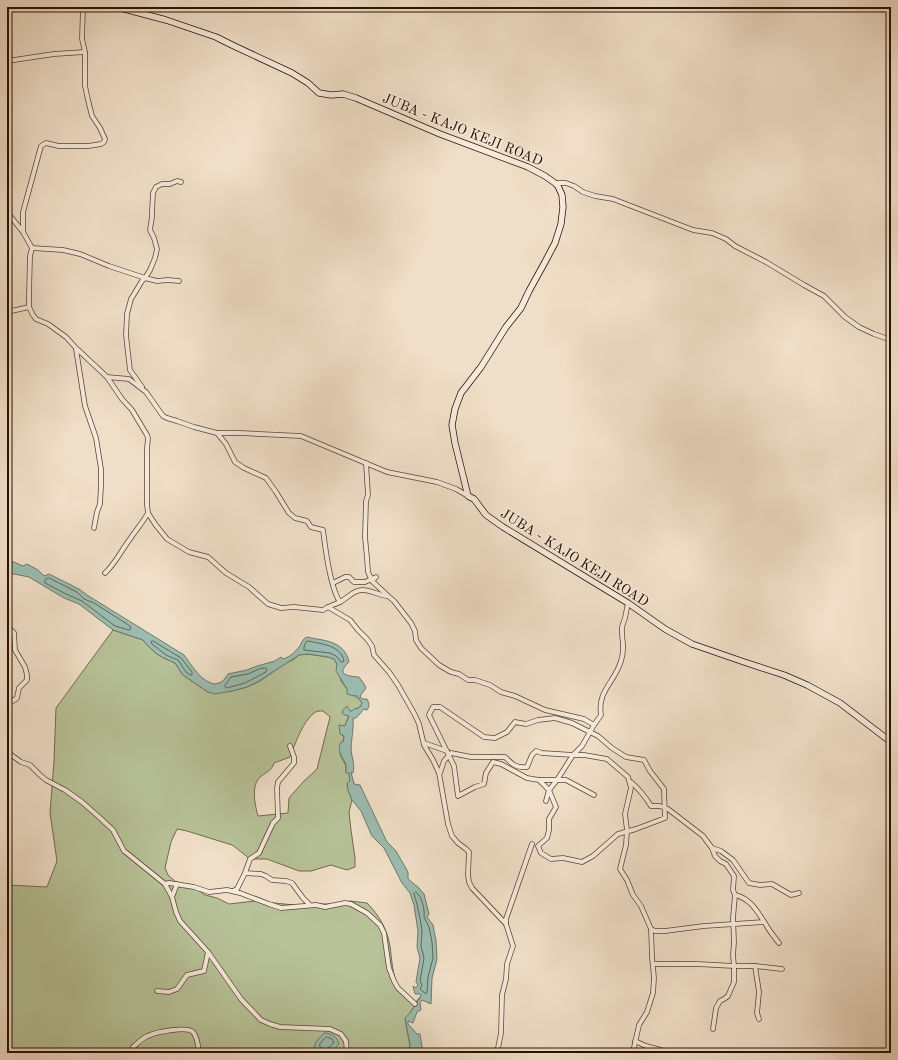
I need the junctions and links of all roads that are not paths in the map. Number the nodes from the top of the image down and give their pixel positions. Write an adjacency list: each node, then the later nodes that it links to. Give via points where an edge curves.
1 (83, 7): 7 (street, via 82,39)
2 (117, 7): 4 (main road, JUBA - KAJO KEJI ROAD)
3 (148, 7): 4 (street)
4 (144, 14): 10 (main road, JUBA - KAJO KEJI ROAD, via 216,37 292,73 319,93 343,94 356,98 440,134 528,167)
5 (7, 16): 6 (street)
6 (7, 39)
7 (85, 52): 8 (street); 12 (street, via 85,86 92,116 100,128 104,142 88,146 42,144 23,212)
8 (7, 61)
9 (181, 182): 14 (street, via 162,184 156,187 153,193 150,230 157,249 156,258)
10 (555, 183): 18 (street, via 566,183 595,196 613,199 693,230 712,233 726,239 824,296 859,327); 24 (main road, JUBA - KAJO KEJI ROAD, via 562,195 563,207 555,243 520,308 461,393 455,409 452,425)
11 (7, 212): 12 (street)
12 (23, 232): 13 (street)
13 (32, 248): 14 (street, via 80,254); 16 (street)
14 (145, 278): 15 (street, via 157,282); 21 (street, via 131,299 126,335 130,370)
15 (179, 281)
16 (29, 307): 17 (street); 19 (street, via 36,319 66,337)
17 (7, 312)
18 (891, 340)
19 (76, 348): 20 (street); 26 (street, via 85,406 96,438 101,469 100,504)
20 (107, 377): 21 (street, via 129,379); 25 (street, via 132,410 148,438)
21 (146, 392): 22 (street, via 163,416)
22 (217, 433): 23 (street, via 301,436); 29 (street, via 235,462 266,478 289,513 295,518 307,521 311,527 323,530)
23 (366, 463): 24 (street, via 387,472 436,482); 28 (street, via 368,495 365,537 368,572)
24 (468, 496): 32 (main road, JUBA - KAJO KEJI ROAD, via 474,499 486,515 503,527)
25 (148, 513): 27 (street); 33 (street, via 167,539 189,552 208,557 221,570 249,587 268,604 281,608 323,610)
26 (94, 528)
27 (105, 573)
28 (372, 581): 29 (street, via 376,577 365,582 354,582 349,577 344,577); 30 (street)
29 (333, 584): 31 (street)
30 (388, 596): 31 (street, via 364,590 354,591); 36 (street, via 411,623 421,648 439,665 468,680 490,685 545,710 584,719)
31 (340, 602): 33 (street)
32 (628, 603): 36 (street, via 622,626 624,651 621,663 601,698 600,715); 37 (main road, JUBA - KAJO KEJI ROAD, via 692,644 807,685 840,703)
33 (328, 607): 38 (street, via 350,620 372,646 374,655 392,676 415,715)
34 (7, 626): 35 (street, via 14,633 15,650 25,667 27,680 20,688 17,698)
35 (7, 705)
36 (594, 725): 42 (street, via 582,746)
37 (891, 742)
38 (424, 743): 41 (street); 43 (street)
39 (290, 746): 52 (street, via 294,763 278,782 278,818 273,823 259,853 250,859)
40 (7, 749): 53 (street, via 21,762 30,765 40,776 82,802 113,830 124,851)
41 (451, 753): 42 (street, via 471,757 505,757 518,768 527,767 536,751); 43 (street, via 444,761)
42 (573, 755): 45 (street); 46 (street, via 607,759 628,777)
43 (440, 773): 61 (street, via 452,836 469,852 470,884)
44 (539, 780): 45 (street); 47 (street); 47 (street, via 527,778 492,762 484,784 458,796 454,766 429,715 433,707 440,707 484,737 495,738 507,732 515,722 526,724 554,718 572,722 598,736 626,757 644,760 664,789 665,818 618,834 582,862 563,858 551,859 541,854 538,846 547,838 549,819 556,807)
45 (557, 780): 47 (street); 48 (street, via 566,780)
46 (630, 782): 51 (street, via 651,806 668,809 703,836); 63 (street, via 625,814 626,845 620,869)
47 (549, 790): 49 (street)
48 (594, 795)
49 (546, 801)
50 (532, 844): 61 (street)
51 (712, 848): 56 (street, via 733,860 749,883 772,884 790,895); 57 (street, via 715,856 726,864 734,876)
52 (245, 873): 55 (street, via 237,889); 59 (street, via 261,874 272,880 292,883)
53 (165, 884): 54 (street); 58 (street)
54 (176, 884): 55 (street, via 209,892); 58 (street)
55 (232, 891): 71 (street, via 281,908 351,904 367,913 382,928 389,968 396,985)
56 (799, 893)
57 (735, 895): 60 (street, via 753,905); 62 (street)
58 (172, 897): 65 (street, via 180,921)
59 (309, 904)
60 (764, 922): 62 (street); 64 (street)
61 (506, 924): 78 (street, via 513,946 502,995 501,1033)
62 (733, 924): 63 (street, via 665,931); 67 (street)
63 (651, 929): 66 (street)
64 (779, 943)
65 (208, 952): 70 (street, via 204,971 187,976 177,990); 77 (street, via 241,999 262,1020 280,1027 330,1030 341,1034 346,1041)
66 (652, 964): 67 (street); 74 (street, via 653,993)
67 (734, 966): 68 (street); 73 (street, via 734,982 728,996 720,1001 716,1008)
68 (755, 966): 69 (street); 72 (street, via 759,992)
69 (782, 969)
70 (157, 991)
71 (415, 1004)
72 (759, 1019)
73 (713, 1029)
74 (635, 1041): 79 (street); 80 (street)
75 (133, 1047): 76 (street, via 148,1035 183,1029 193,1032)
76 (199, 1053)
77 (347, 1053)
78 (497, 1053)
79 (631, 1053)
80 (664, 1053)

